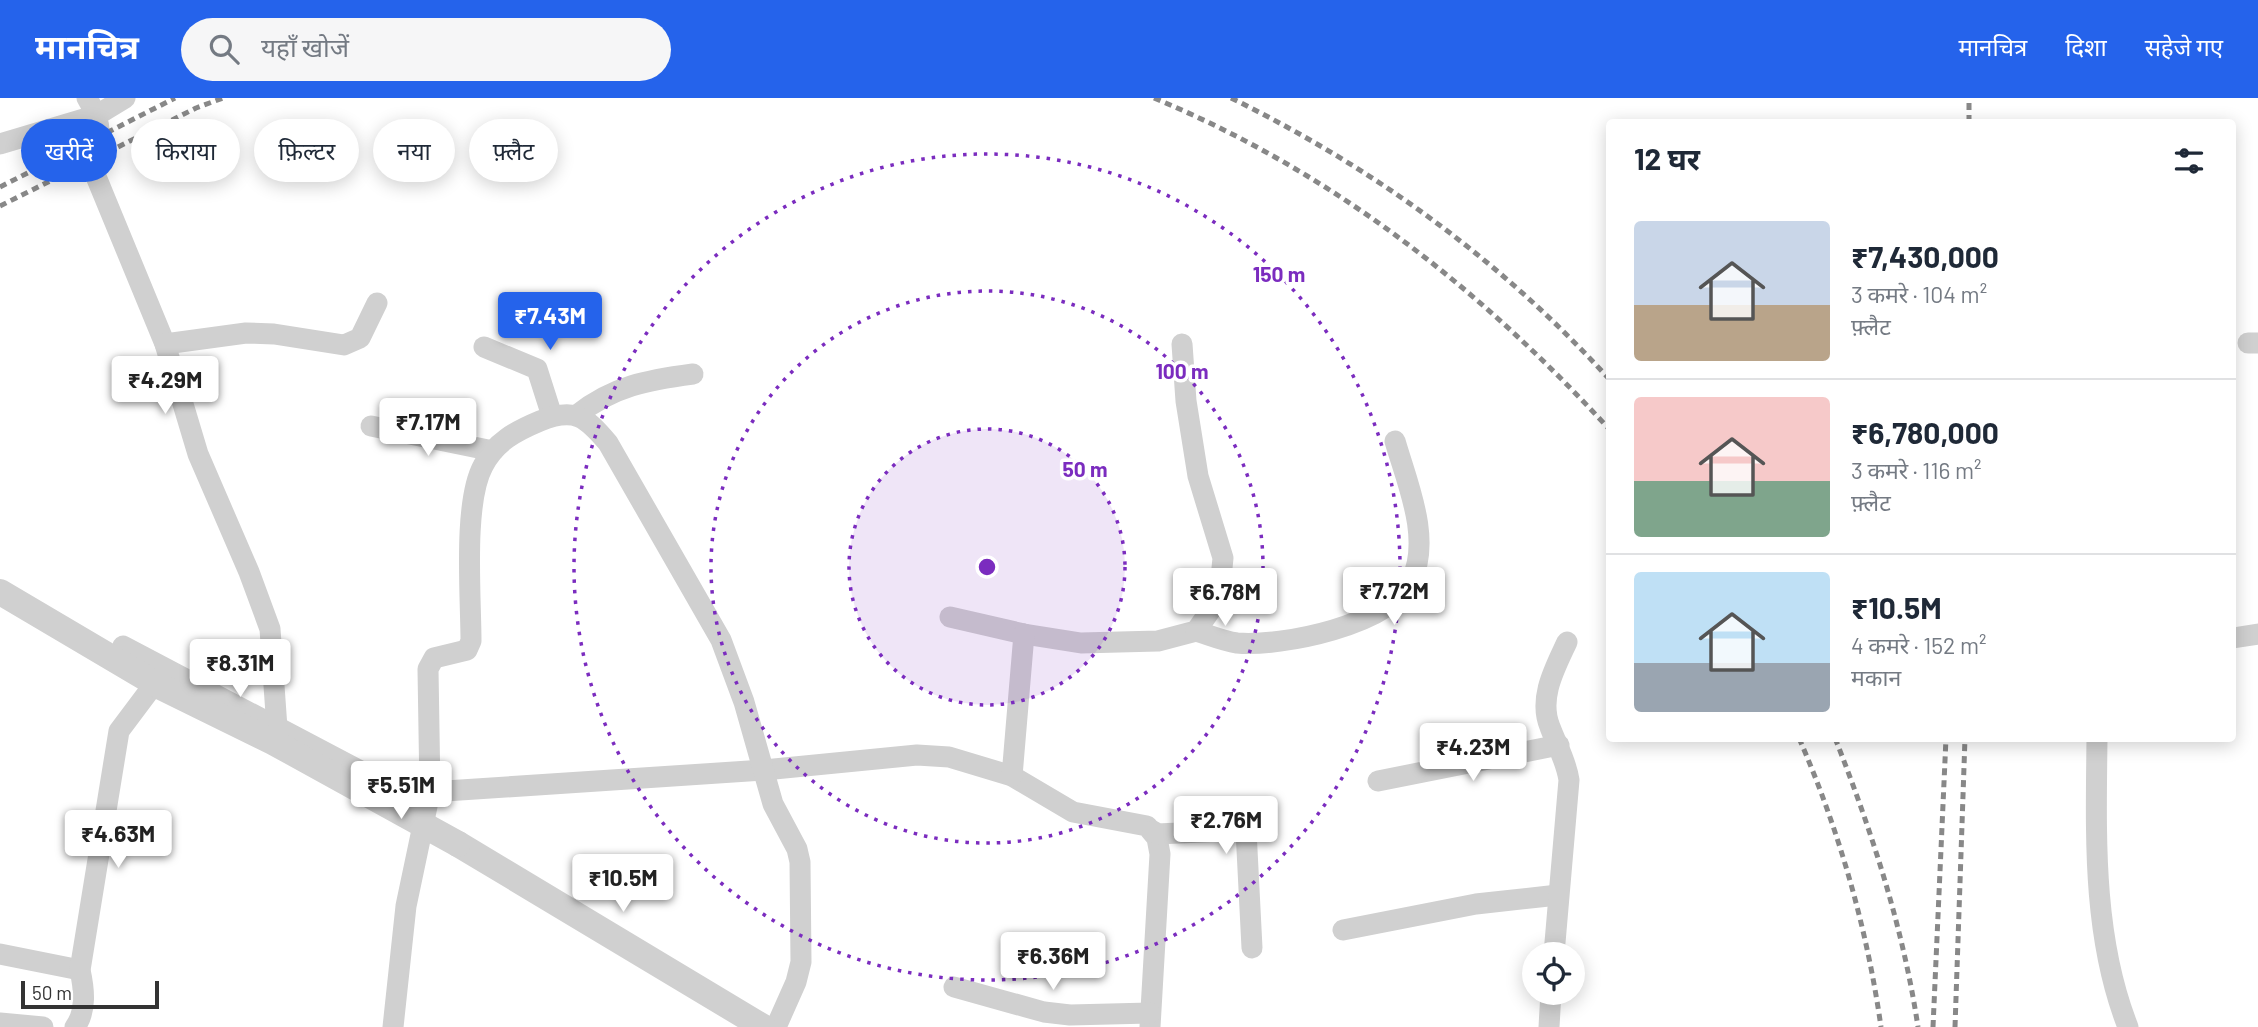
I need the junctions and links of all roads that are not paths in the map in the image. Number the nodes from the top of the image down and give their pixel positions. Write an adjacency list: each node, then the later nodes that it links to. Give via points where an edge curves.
1 (125, 98): 2 (street)
2 (92, 106): 3 (street); 5 (street, via 101,137 90,162)
3 (0, 144)
4 (377, 303): 5 (street, via 360,338 344,345 246,333)
5 (165, 344): 23 (street, via 198,454 270,629)
6 (1182, 344): 16 (street, via 1198,476 1223,558 1219,598)
7 (484, 347): 10 (street, via 537,369)
8 (693, 374): 9 (street, via 616,389)
9 (577, 415): 10 (street); 26 (street, via 590,422 608,443 721,640)
10 (552, 416): 13 (street, via 508,436)
11 (371, 426): 13 (street)
12 (1395, 441): 16 (street, via 1419,538 1413,579 1401,598 1380,611 1308,637 1235,643)
13 (493, 451): 29 (street, via 479,475 472,510 471,641 467,650 434,658 428,668)
14 (0, 592): 22 (street, bridge)
15 (950, 617): 17 (street)
16 (1195, 631): 17 (street, via 1158,641 1081,643)
17 (1024, 634): 27 (street)
18 (2258, 634): 19 (street)
19 (2236, 638)
20 (1567, 642): 25 (street, via 1546,694 1549,725)
21 (123, 646): 23 (street)
22 (155, 683): 36 (street, via 119,731); 44 (street, bridge, via 458,844)
23 (277, 728): 29 (street, via 408,796)
24 (2097, 742): 47 (street, via 2097,867 2109,970)
25 (1559, 745): 28 (street); 31 (street, via 1569,780)
26 (764, 770): 27 (street, via 917,755 949,757); 29 (street); 45 (street, via 773,804 800,862 801,962)
27 (1012, 776): 30 (street, via 1073,812)
28 (1378, 781)
29 (430, 792): 43 (street, via 405,906)
30 (1153, 831): 34 (street, via 1246,831); 39 (street, via 1160,853)
31 (1558, 895): 32 (street, via 1476,904); 33 (street)
32 (1343, 930)
33 (1555, 942)
34 (1252, 948)
35 (0, 954): 36 (street)
36 (80, 970): 42 (street, via 85,991)
37 (954, 986): 39 (street, via 1044,1012)
38 (1550, 1005): 46 (street)
39 (1150, 1020)
40 (0, 1023): 41 (street)
41 (43, 1027)
42 (75, 1027)
43 (393, 1027)
44 (763, 1027)
45 (776, 1027)
46 (1549, 1027)
47 (2128, 1027)

